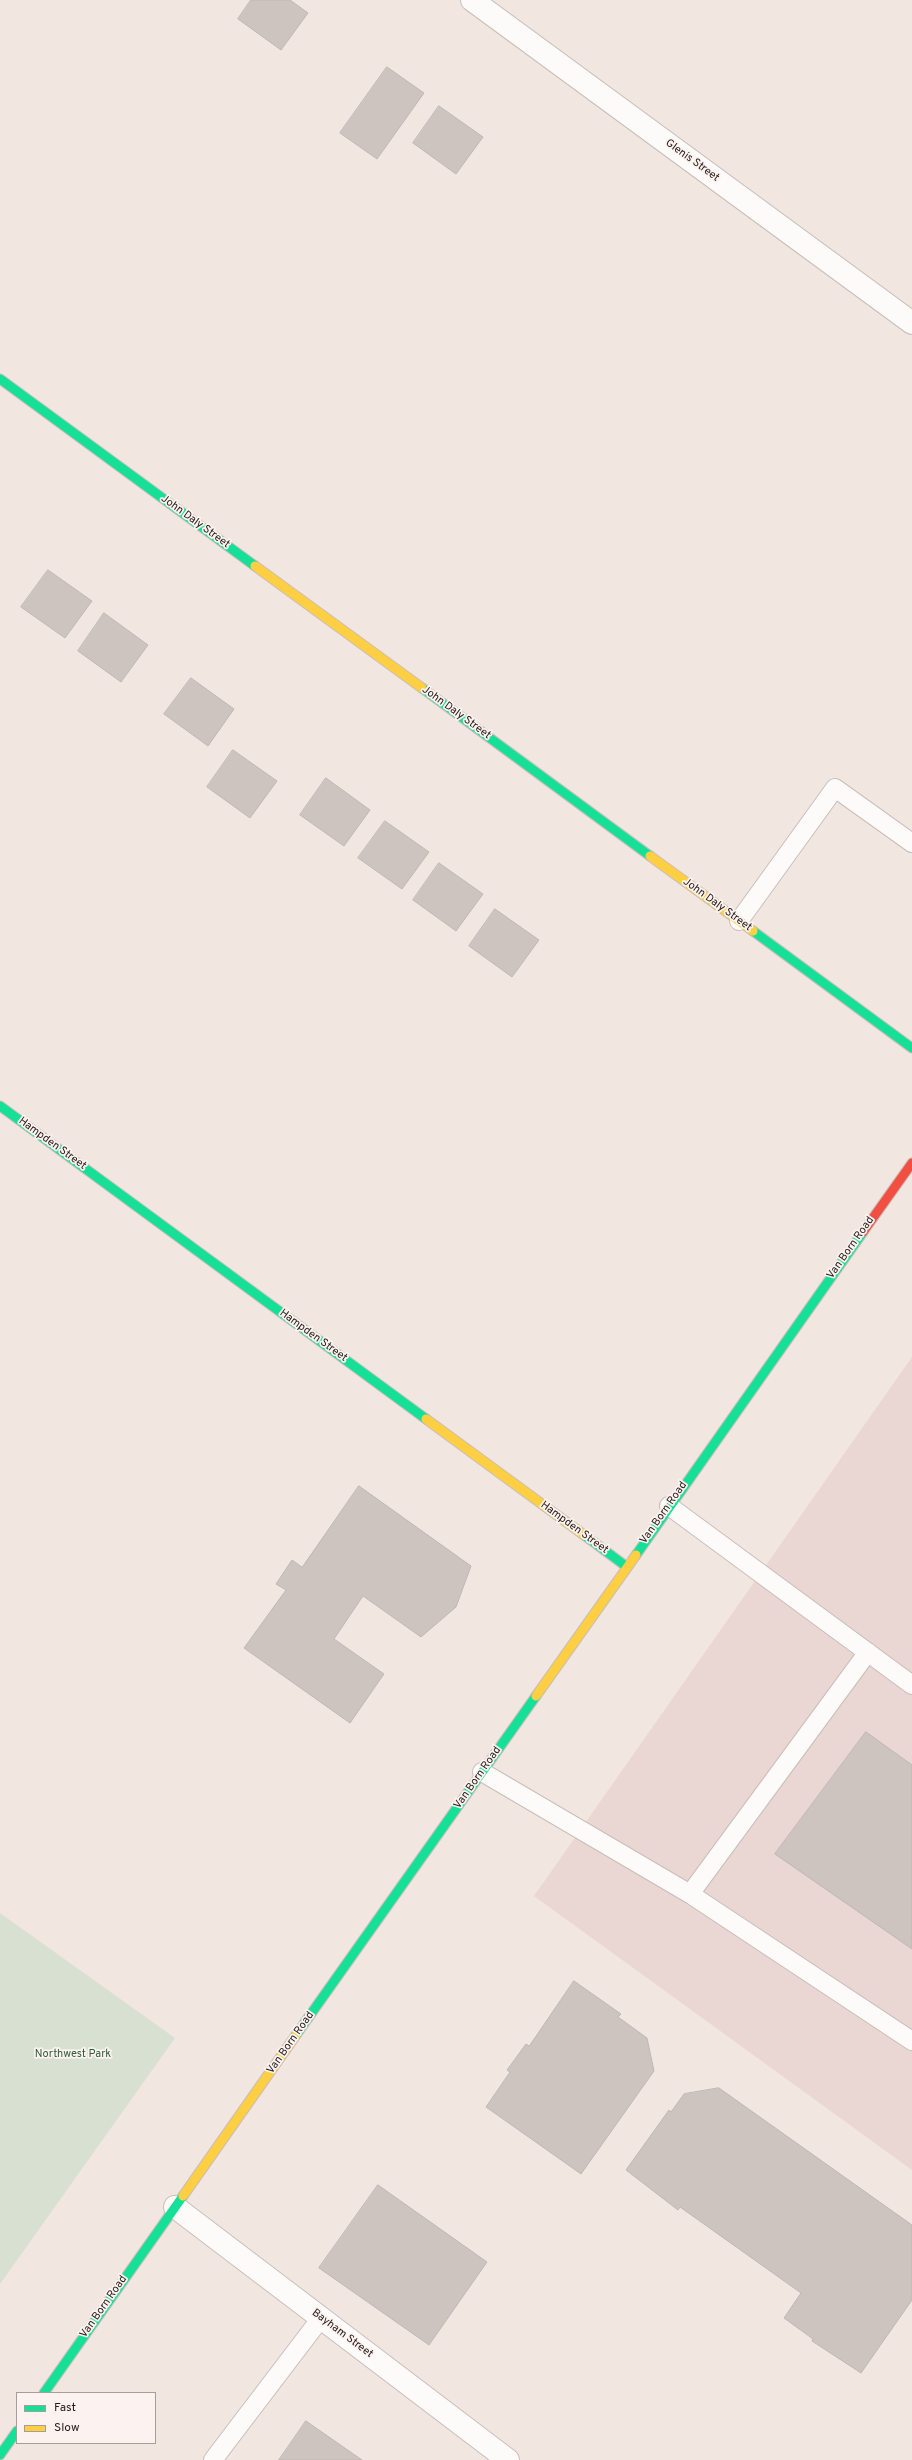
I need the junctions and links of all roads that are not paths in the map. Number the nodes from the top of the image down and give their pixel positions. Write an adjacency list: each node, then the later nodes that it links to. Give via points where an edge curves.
1 (472, 0): 2 (street, Glenis Street)
2 (912, 323)
3 (0, 379): 5 (street, John Daly Street)
4 (912, 843): 5 (lane, via 835,788)
5 (739, 921): 6 (street, John Daly Street)
6 (912, 1048)
7 (0, 1106): 10 (street, Hampden Street)
8 (912, 1163): 9 (street, Van Born Road)
9 (670, 1506): 10 (street, Van Born Road); 11 (lane)
10 (627, 1567): 13 (street, Van Born Road)
11 (868, 1652): 12 (lane); 14 (lane)
12 (912, 1684)
13 (482, 1772): 14 (lane); 16 (street, Van Born Road)
14 (690, 1894): 15 (lane)
15 (912, 2041)
16 (175, 2207): 17 (street, Bayham Street); 18 (street, Van Born Road)
17 (321, 2318): 21 (lane); 22 (street, Bayham Street)
18 (45, 2392)
19 (16, 2431): 20 (street)
20 (0, 2455)
21 (213, 2460)
22 (508, 2460)

